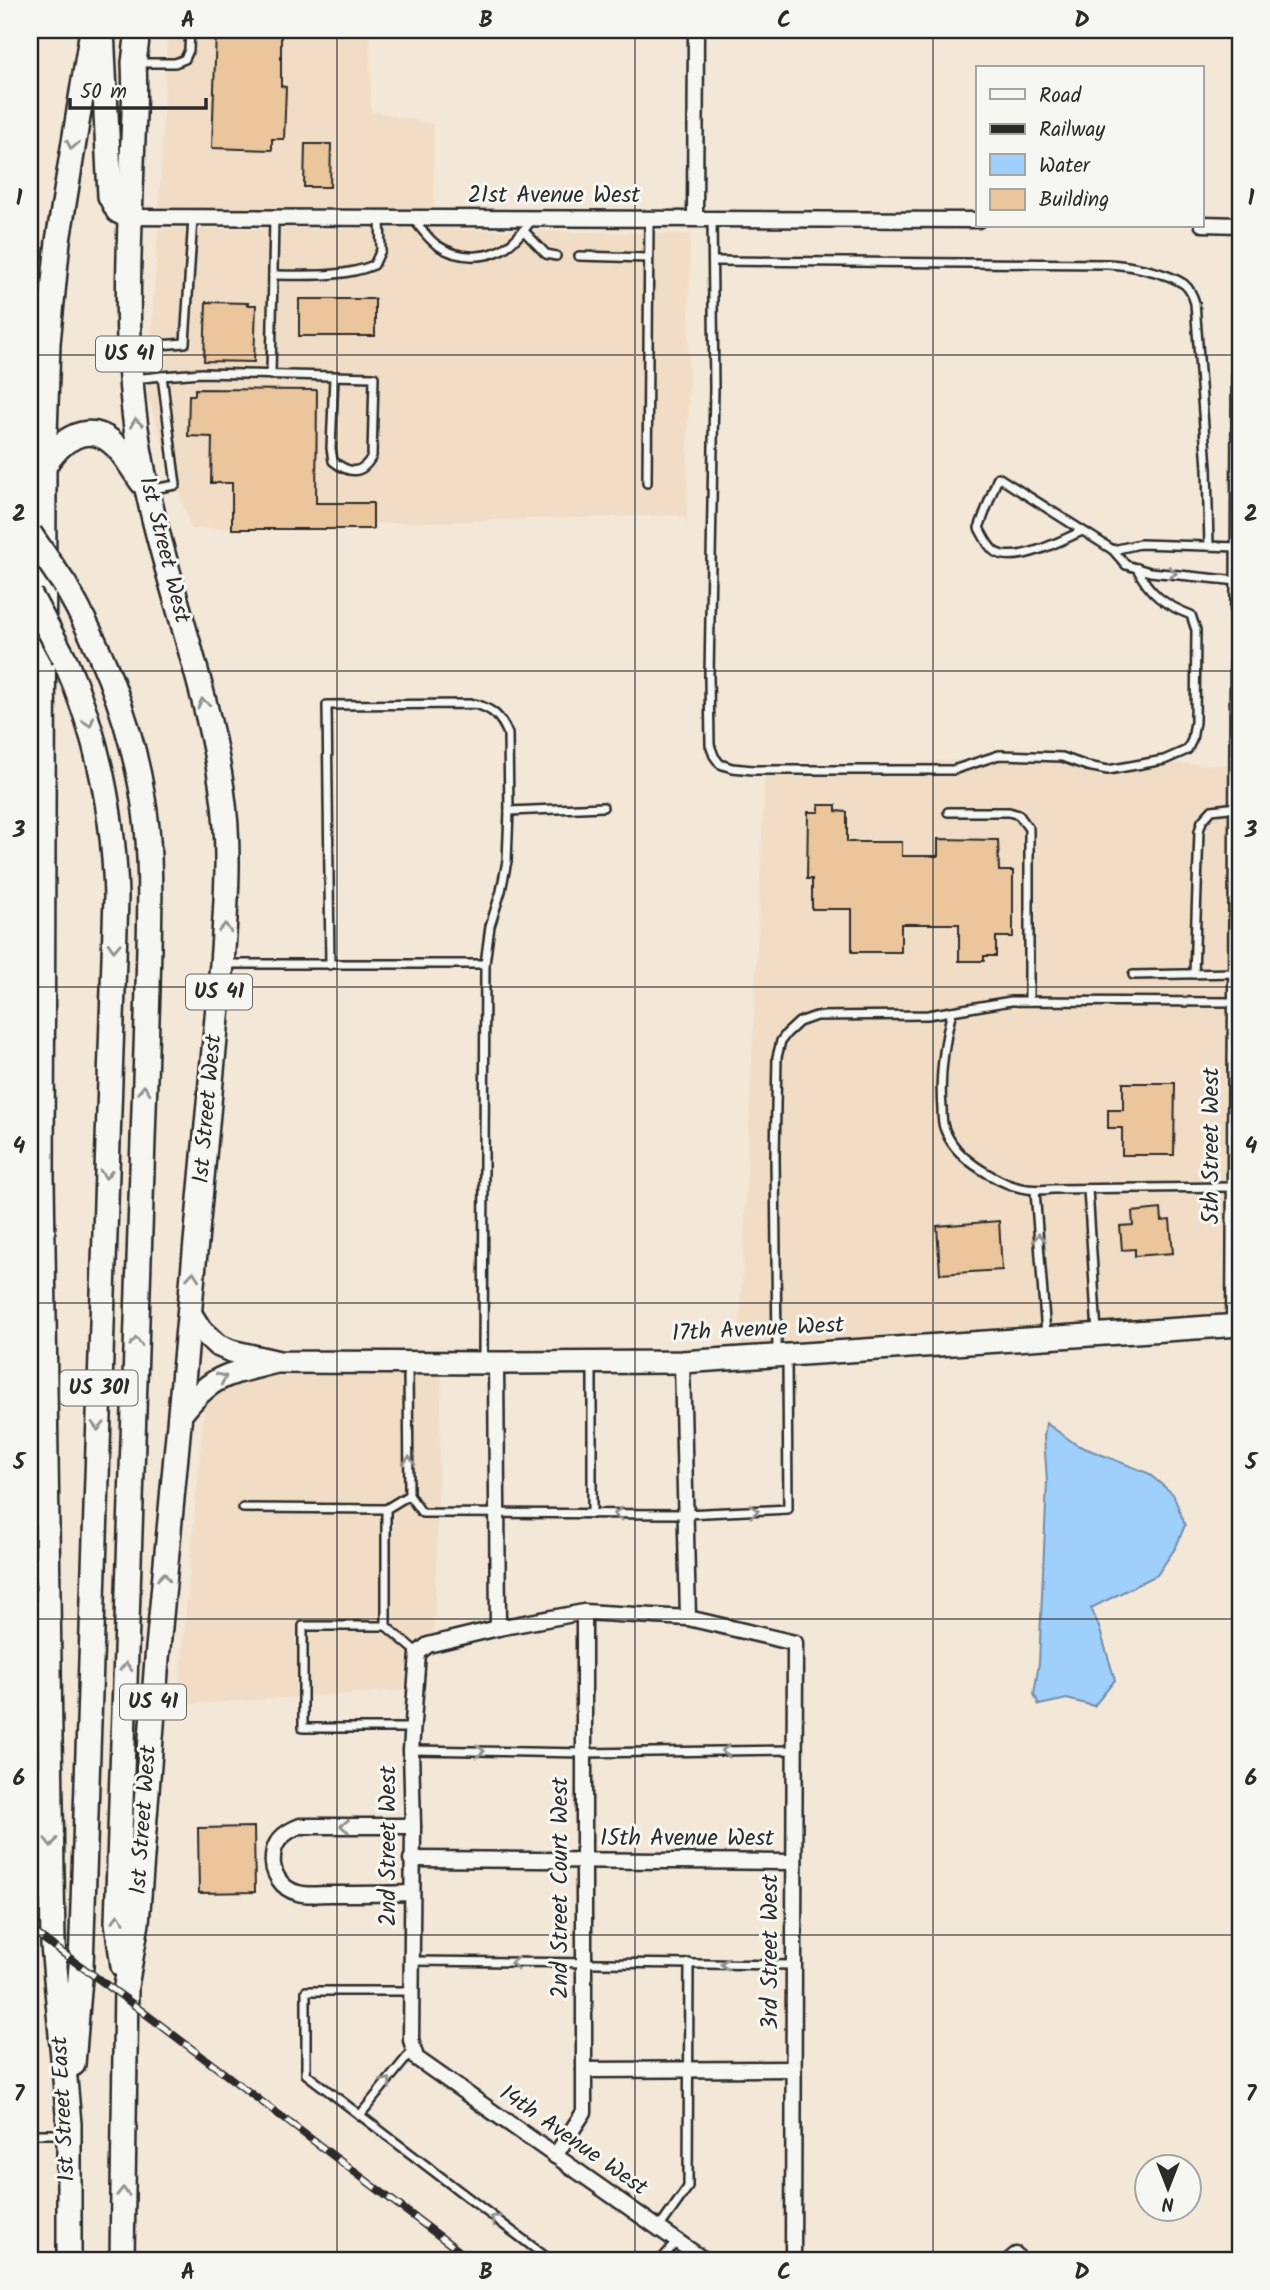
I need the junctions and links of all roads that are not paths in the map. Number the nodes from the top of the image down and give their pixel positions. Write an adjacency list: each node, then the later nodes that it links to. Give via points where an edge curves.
1 (92, 30): 31 (main road, 1st Street East, one-way to 31, via 58,241 48,343)
2 (102, 30): 7 (main road, via 109,188 115,207)
3 (138, 30): 6 (main road, 1st Street West / US 41)
4 (190, 30): 6 (lane, via 185,59)
5 (696, 30): 10 (street)
6 (134, 62): 7 (main road, 1st Street West / US 41)
7 (130, 217): 12 (street, 21st Avenue West); 26 (main road, 1st Street West / US 41)
8 (533, 218): 9 (street, 21st Avenue West); 15 (street, 21st Avenue West); 19 (lane)
9 (649, 218): 10 (street, 21st Avenue West); 22 (lane)
10 (695, 218): 11 (street, 21st Avenue West)
11 (712, 218): 16 (street, 21st Avenue West); 23 (lane)
12 (193, 219): 13 (street, 21st Avenue West); 26 (lane, via 185,343)
13 (274, 219): 14 (street, 21st Avenue West); 24 (lane)
14 (380, 219): 15 (street, 21st Avenue West); 24 (lane, via 381,250 374,265 340,274)
15 (413, 219): 19 (lane, via 435,244 477,257 511,243)
16 (976, 220)
17 (1204, 224): 18 (street)
18 (1240, 225)
19 (523, 230): 20 (lane, via 546,254)
20 (556, 256)
21 (579, 257): 22 (lane)
22 (648, 258): 32 (lane)
23 (713, 261): 37 (lane, via 1129,265 1184,284 1195,303); 40 (lane, via 709,676 710,745 720,764 753,769 953,770 999,755 1062,757 1108,770 1164,760 1187,750 1195,722 1196,630 1191,615 1170,607 1145,586)
24 (273, 275): 27 (lane)
25 (1240, 337): 34 (street, 5th Street West)
26 (128, 348): 30 (main road, 1st Street West / US 41)
27 (271, 375): 28 (lane); 29 (lane)
28 (162, 376): 30 (lane); 33 (lane, via 176,485)
29 (334, 377): 29 (lane, via 374,377 372,456 367,466 356,471 343,470 333,461)
30 (130, 379): 33 (main road, 1st Street West / US 41, one-way to 30)
31 (44, 466): 33 (main road, via 67,439 96,434 117,447); 83 (main road, 1st Street East, via 39,729 43,1179)
32 (647, 483)
33 (148, 490): 48 (main road, 1st Street West / US 41, one-way to 33, via 228,874 222,788)
34 (1239, 496): 38 (street, 5th Street West)
35 (1082, 531): 35 (lane, via 998,477 979,528 993,550 1005,556 1038,551); 39 (lane)
36 (30, 534): 97 (main road, 1st Street West / US 301, one-way to 36, bridge, via 117,1923 149,860 143,796 129,733 107,668 65,585)
37 (1209, 547): 38 (lane); 39 (lane, via 1140,544)
38 (1238, 547): 41 (street, 5th Street West)
39 (1113, 550): 40 (lane, via 1126,565)
40 (1137, 568): 41 (lane, one-way to 41)
41 (1238, 581): 43 (street, 5th Street West)
42 (30, 595): 104 (main road, US 301, one-way to 104, bridge, via 64,658 102,770 113,833 116,897 81,1966)
43 (1239, 786): 45 (street, 5th Street West)
44 (603, 807): 46 (lane)
45 (1237, 807): 51 (street, 5th Street West); 52 (lane, via 1212,810 1199,831)
46 (509, 811): 49 (lane, via 506,868 489,926); 50 (lane, via 508,734 486,707 327,705)
47 (948, 812): 54 (lane, via 1009,812 1029,829)
48 (222, 964): 50 (lane); 61 (main road, 1st Street West / US 41, one-way to 48)
49 (485, 964): 50 (lane); 69 (lane)
50 (330, 965)
51 (1236, 973): 52 (lane); 55 (street, 5th Street West)
52 (1194, 974): 53 (lane)
53 (1133, 975)
54 (1030, 1001): 55 (lane); 56 (lane)
55 (1235, 1002): 57 (street, 5th Street West)
56 (952, 1011): 60 (lane, via 943,1052 944,1128 957,1152 982,1170 1007,1185); 65 (lane, via 816,1016 799,1022 781,1041 775,1157)
57 (1237, 1069): 58 (street, 5th Street West)
58 (1234, 1186): 59 (lane); 62 (street, 5th Street West)
59 (1088, 1189): 60 (lane); 63 (lane)
60 (1035, 1191): 64 (lane, one-way to 60)
61 (189, 1311): 66 (street, 17th Avenue West, via 216,1345); 71 (main road, 1st Street West / US 41)
62 (1237, 1325): 63 (street, 17th Avenue West)
63 (1098, 1334): 64 (street, 17th Avenue West)
64 (1046, 1337): 65 (street, 17th Avenue West)
65 (782, 1355): 67 (street, 17th Avenue West); 77 (lane, one-way to 65, via 788,1509)
66 (279, 1362): 68 (street, 17th Avenue West); 71 (street, 17th Avenue West, one-way to 66, via 219,1378)
67 (682, 1362): 70 (street, 17th Avenue West); 77 (street)
68 (408, 1363): 69 (street, 17th Avenue West); 72 (lane, one-way to 68)
69 (489, 1363): 70 (street, 17th Avenue West); 75 (street)
70 (592, 1363): 76 (lane)
71 (179, 1417): 97 (main road, 1st Street West / US 41, one-way to 71, via 137,1923)
72 (409, 1495): 74 (lane); 75 (lane, via 422,1513)
73 (243, 1508): 74 (lane)
74 (386, 1509): 80 (lane)
75 (497, 1514): 76 (lane); 81 (street)
76 (592, 1514): 77 (lane, one-way to 76)
77 (686, 1514): 79 (street)
78 (584, 1612): 79 (street); 81 (street); 87 (street, 2nd Street Court West)
79 (688, 1619): 86 (street, 3rd Street West, via 795,1643)
80 (386, 1626): 82 (lane); 84 (lane, via 303,1626 303,1728)
81 (498, 1628): 82 (street, via 428,1645)
82 (418, 1653): 84 (street, 2nd Street West)
83 (39, 1674): 104 (main road, 1st Street East, one-way to 104, via 53,1965)
84 (413, 1728): 85 (street, 2nd Street West)
85 (411, 1750): 87 (lane, one-way to 87); 88 (street, 2nd Street West)
86 (794, 1750): 87 (lane, one-way to 87); 91 (street, 3rd Street West)
87 (584, 1753): 90 (street, 2nd Street Court West)
88 (413, 1826): 89 (street, 2nd Street West); 92 (street, one-way to 92, via 300,1826 282,1837 272,1857 279,1880 297,1893)
89 (411, 1859): 90 (street, 15th Avenue West); 92 (street, 2nd Street West)
90 (584, 1862): 91 (street, 15th Avenue West); 94 (street, 2nd Street Court West)
91 (794, 1862): 96 (street, 3rd Street West)
92 (411, 1893): 93 (street, 2nd Street West)
93 (411, 1961): 94 (lane, one-way to 93); 98 (street, 2nd Street West)
94 (584, 1964): 95 (lane); 101 (street, 2nd Street Court West)
95 (689, 1964): 96 (lane, one-way to 95); 102 (lane)
96 (793, 1965): 100 (street, 3rd Street West)
97 (126, 1986): 110 (main road, 1st Street West / US 41, one-way to 97)
98 (411, 1990): 99 (street, 2nd Street West); 103 (lane, via 306,1990 306,2074)
99 (414, 2049): 103 (lane, one-way to 99); 106 (street, 14th Avenue West)
100 (793, 2069): 102 (street); 114 (street, 3rd Street West)
101 (584, 2070): 102 (street); 106 (street, 2nd Street Court West, via 584,2112)
102 (690, 2070): 107 (lane, via 688,2188)
103 (360, 2115): 111 (lane, one-way to 103)
104 (69, 2129): 105 (lane); 109 (main road, 1st Street East)
105 (30, 2134)
106 (555, 2156): 107 (street, 14th Avenue West)
107 (659, 2228): 108 (street, 14th Avenue West)
108 (677, 2241): 112 (lane); 113 (street, 14th Avenue West)
109 (69, 2260)
110 (122, 2260)
111 (550, 2260)
112 (661, 2260)
113 (704, 2260)
114 (793, 2260)

